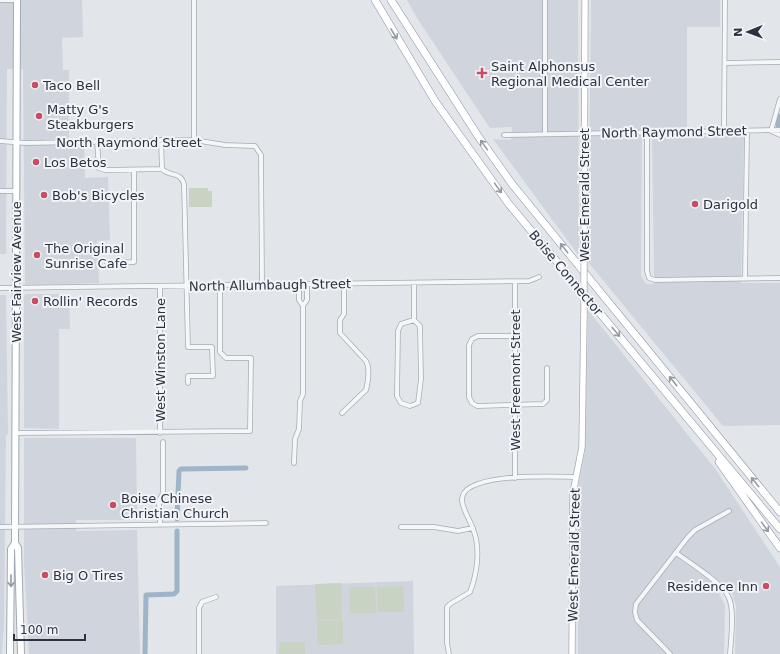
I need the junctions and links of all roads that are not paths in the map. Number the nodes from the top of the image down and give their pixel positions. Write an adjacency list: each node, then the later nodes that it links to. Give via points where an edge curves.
1 (0, 0): 2 (street)
2 (13, 0)
3 (16, 0): 25 (main road, West Fairview Avenue)
4 (194, 0): 23 (street)
5 (375, 0): 53 (highway, Boise Connector, one-way to 53, via 435,101 508,203)
6 (391, 0): 61 (highway, Boise Connector, one-way to 6, via 512,184)
7 (545, 0): 19 (street)
8 (585, 0): 18 (main road, West Emerald Street)
9 (725, 0): 11 (street)
10 (780, 62): 11 (street)
11 (725, 63): 15 (street)
12 (780, 99): 13 (street)
13 (771, 130): 14 (street, North Raymond Street); 16 (street, North Raymond Street); 21 (street)
14 (780, 130)
15 (724, 131): 16 (street, North Raymond Street); 17 (street, North Raymond Street)
16 (747, 131): 34 (street)
17 (647, 132): 18 (street, North Raymond Street); 34 (street, via 649,278)
18 (584, 133): 19 (street, North Raymond Street); 58 (main road, West Emerald Street, bridge, via 582,448)
19 (545, 134): 20 (street, North Raymond Street)
20 (504, 135)
21 (780, 135)
22 (161, 140): 23 (street, North Raymond Street); 26 (street, North Raymond Street); 27 (street)
23 (194, 140): 43 (street, North Raymond Street, via 225,145 251,145 257,148 261,155)
24 (0, 141): 25 (street, North Raymond Street)
25 (16, 142): 26 (street, North Raymond Street); 30 (main road, West Fairview Avenue)
26 (97, 142): 28 (street, via 99,168)
27 (162, 169): 28 (street); 41 (street, via 178,175 184,184)
28 (134, 170): 31 (street, via 134,262)
29 (0, 191): 30 (street)
30 (16, 191): 45 (main road, West Fairview Avenue)
31 (108, 263)
32 (539, 277): 35 (street, North Allumbaugh Street, via 529,282)
33 (780, 278): 34 (street)
34 (744, 279)
35 (516, 282): 36 (street, North Allumbaugh Street); 48 (street, West Freemont Street)
36 (414, 283): 38 (street, North Allumbaugh Street); 47 (street)
37 (307, 284): 38 (street, North Allumbaugh Street); 39 (street, North Allumbaugh Street); 46 (street)
38 (344, 284): 52 (street, via 344,314 340,320 340,333 368,364 366,390)
39 (299, 285): 43 (street, North Allumbaugh Street); 46 (street, via 299,300)
40 (160, 286): 41 (street, North Allumbaugh Street); 45 (street, North Allumbaugh Street); 55 (street, West Winston Lane)
41 (186, 286): 42 (street, North Allumbaugh Street); 50 (street, via 188,347 212,347 213,376 188,376)
42 (220, 286): 43 (street, North Allumbaugh Street); 55 (street, via 220,352 226,358 251,358 250,431)
43 (262, 286)
44 (0, 288): 45 (street, North Allumbaugh Street)
45 (16, 288): 54 (main road, West Fairview Avenue)
46 (303, 306): 57 (street, via 303,394 300,401 299,429 295,439)
47 (414, 320): 47 (street, via 420,326 421,379 418,403 410,406 401,403 397,396 398,331 401,324)
48 (516, 336): 51 (street, West Freemont Street); 51 (street, via 478,336 472,339 469,345 472,402 477,406)
49 (547, 368): 51 (street, via 547,400 543,404)
50 (188, 383)
51 (515, 405): 59 (street, West Freemont Street)
52 (342, 413)
53 (695, 426): 68 (highway, Boise Connector); 70 (highway, one-way to 70)
54 (15, 433): 55 (street); 65 (main road, West Fairview Avenue)
55 (160, 433)
56 (163, 442): 63 (street)
57 (294, 463)
58 (575, 477): 59 (street); 77 (main road, West Emerald Street)
59 (515, 478): 67 (street, via 480,483 466,491 462,502)
60 (728, 511): 71 (street, via 696,530)
61 (780, 512)
62 (266, 523): 63 (street)
63 (160, 524): 65 (street)
64 (0, 527): 65 (street)
65 (15, 527): 69 (main road, West Fairview Avenue)
66 (401, 527): 67 (street, via 434,527 458,532)
67 (473, 528): 76 (street, via 477,557 473,585 470,592 450,604 446,612)
68 (780, 530)
69 (14, 543): 73 (main road, West Fairview Avenue, one-way to 73, via 11,549); 74 (main road, West Fairview Avenue, via 18,548)
70 (780, 548)
71 (676, 553): 78 (street, via 636,604 635,612 637,620); 79 (street, via 720,586 729,596)
72 (216, 597): 75 (street, via 202,602 199,608)
73 (10, 654)
74 (21, 654)
75 (199, 654)
76 (449, 654)
77 (572, 654)
78 (670, 654)
79 (730, 654)

